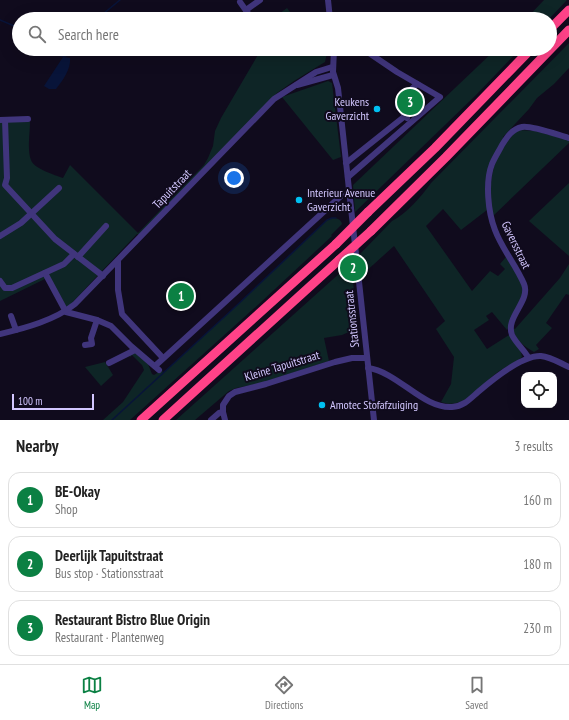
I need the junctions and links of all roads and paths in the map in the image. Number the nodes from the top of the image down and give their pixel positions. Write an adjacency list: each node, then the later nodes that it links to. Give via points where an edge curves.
1 (260, 0): 4 (street)
2 (328, 0): 6 (street)
3 (240, 2): 4 (street)
4 (246, 10)
5 (569, 10): 7 (highway)
6 (329, 12)
7 (557, 22)
8 (569, 30): 9 (highway, bridge)
9 (557, 42)
10 (333, 56): 14 (street, Stationsstraat)
11 (374, 56): 16 (street)
12 (524, 56): 51 (highway, bridge, via 336,244)
13 (544, 56): 52 (highway, bridge, via 370,231)
14 (332, 67): 15 (street, Stationsstraat); 17 (street, Tapuitstraat, via 316,72)
15 (334, 75): 17 (street, Tapuitstraat); 24 (street, Stationsstraat, via 338,88)
16 (417, 84): 18 (street, via 399,101 398,106); 21 (street, via 440,97)
17 (297, 85): 33 (street, Tapuitstraat, via 274,99)
18 (405, 116): 21 (street); 24 (street)
19 (28, 119): 20 (street)
20 (2, 120): 23 (street)
21 (411, 123): 25 (street)
22 (569, 138): 46 (street, Gaversstraat, via 530,128 514,130 507,136 492,165 489,177 490,212 495,230 524,285 525,293 511,328 512,334)
23 (3, 141): 26 (street, via 6,178)
24 (346, 163): 25 (street, Stationsstraat)
25 (348, 177): 28 (street, Stationsstraat)
26 (2, 185): 29 (street)
27 (59, 188): 29 (street)
28 (350, 194): 44 (street, via 342,195); 45 (street, Stationsstraat)
29 (32, 214): 31 (street); 32 (street, via 55,240)
30 (106, 226): 32 (street)
31 (0, 236)
32 (76, 255): 34 (street); 35 (street)
33 (118, 261): 35 (street, Tapuitstraat); 44 (street, via 118,290 122,314)
34 (45, 273): 36 (street, via 9,289); 37 (street)
35 (103, 276): 37 (street, Tapuitstraat)
36 (0, 281)
37 (66, 312): 39 (street); 40 (street, Tapuitstraat)
38 (11, 316): 40 (street)
39 (97, 320): 42 (street, via 91,338 92,344); 43 (street, via 111,326)
40 (16, 330): 41 (street, Tapuitstraat)
41 (0, 334)
42 (85, 345)
43 (135, 350): 44 (street, via 157,368); 47 (street)
44 (163, 358)
45 (367, 358): 49 (street, Stationsstraat); 50 (street, Kleine Tapuitstraat, via 335,362 235,392 225,400)
46 (528, 358): 48 (street, via 547,357); 49 (street, via 498,376 466,402 452,407 430,402 382,370)
47 (109, 363)
48 (569, 367)
49 (368, 368): 55 (street, Stationsstraat)
50 (223, 412): 53 (street); 54 (street)
51 (141, 420)
52 (162, 420)
53 (211, 420)
54 (225, 420)
55 (374, 420)

